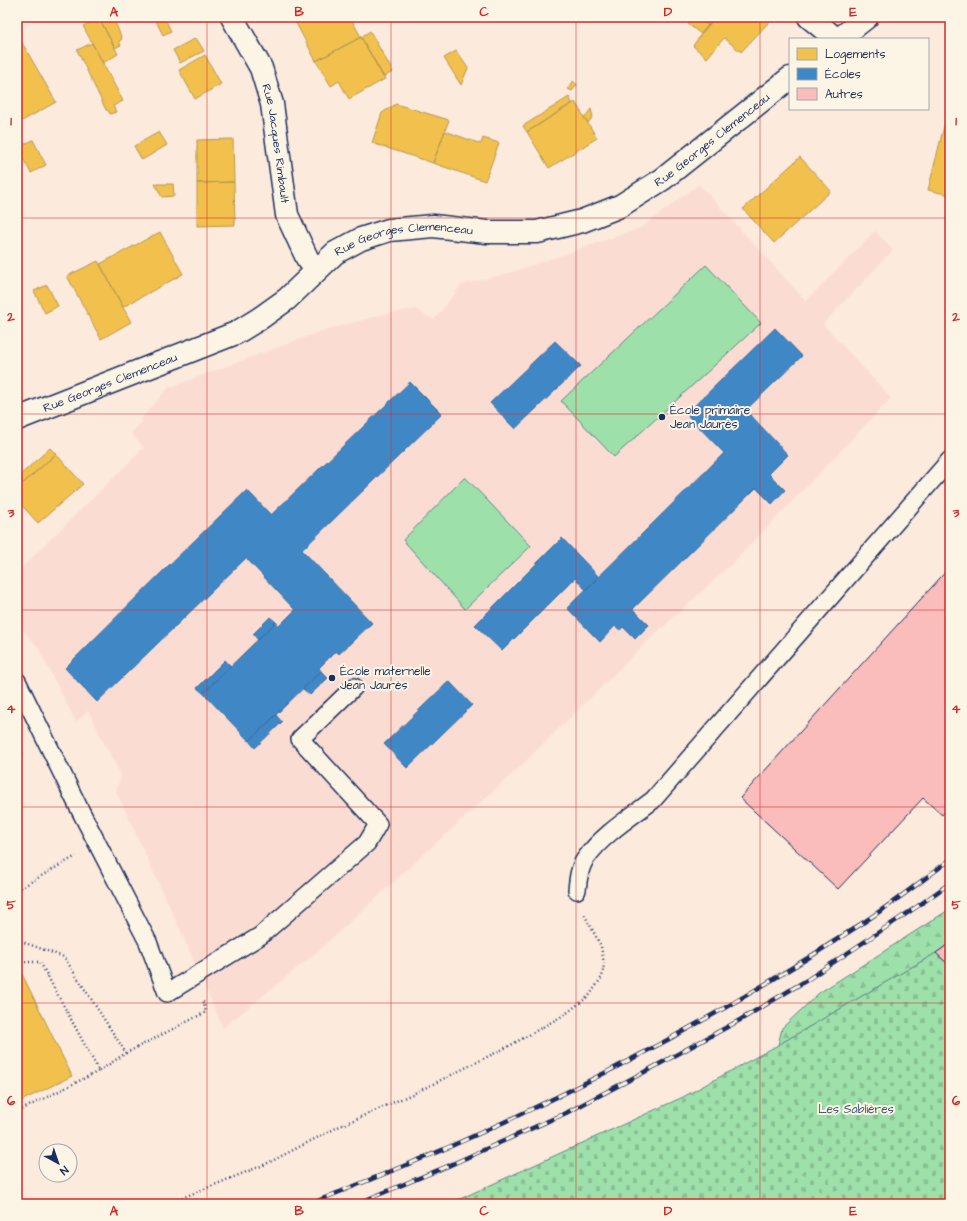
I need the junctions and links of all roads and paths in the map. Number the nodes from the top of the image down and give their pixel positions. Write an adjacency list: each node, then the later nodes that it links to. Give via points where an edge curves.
1 (232, 17): 7 (street, Rue Jacques Rimbault, via 261,68 272,104 287,215 307,258)
2 (809, 17): 4 (street)
3 (867, 17): 5 (street)
4 (835, 38)
5 (840, 38)
6 (789, 79): 7 (street, Rue Georges Clemenceau, via 663,179 620,206 582,221 537,232 487,232 434,226 389,230 346,246)
7 (316, 270): 8 (street, Rue Georges Clemenceau, via 287,299 236,333)
8 (17, 419)
9 (950, 460): 14 (lane, via 653,800 606,836 585,859)
10 (17, 681): 12 (lane)
11 (354, 687): 12 (lane, via 300,740 378,824 367,843 260,936 167,993 148,942)
12 (98, 845): 13 (path)
13 (17, 890)
14 (577, 890): 21 (path, via 580,907 601,946 604,964 602,978 589,996 564,1015 511,1045 419,1091 338,1127 266,1164)
15 (17, 940): 18 (path, via 64,957)
16 (17, 962): 19 (path, via 40,962)
17 (202, 1000): 18 (path, via 206,1012)
18 (126, 1053): 19 (path)
19 (99, 1071): 20 (path)
20 (17, 1112)
21 (167, 1204)

